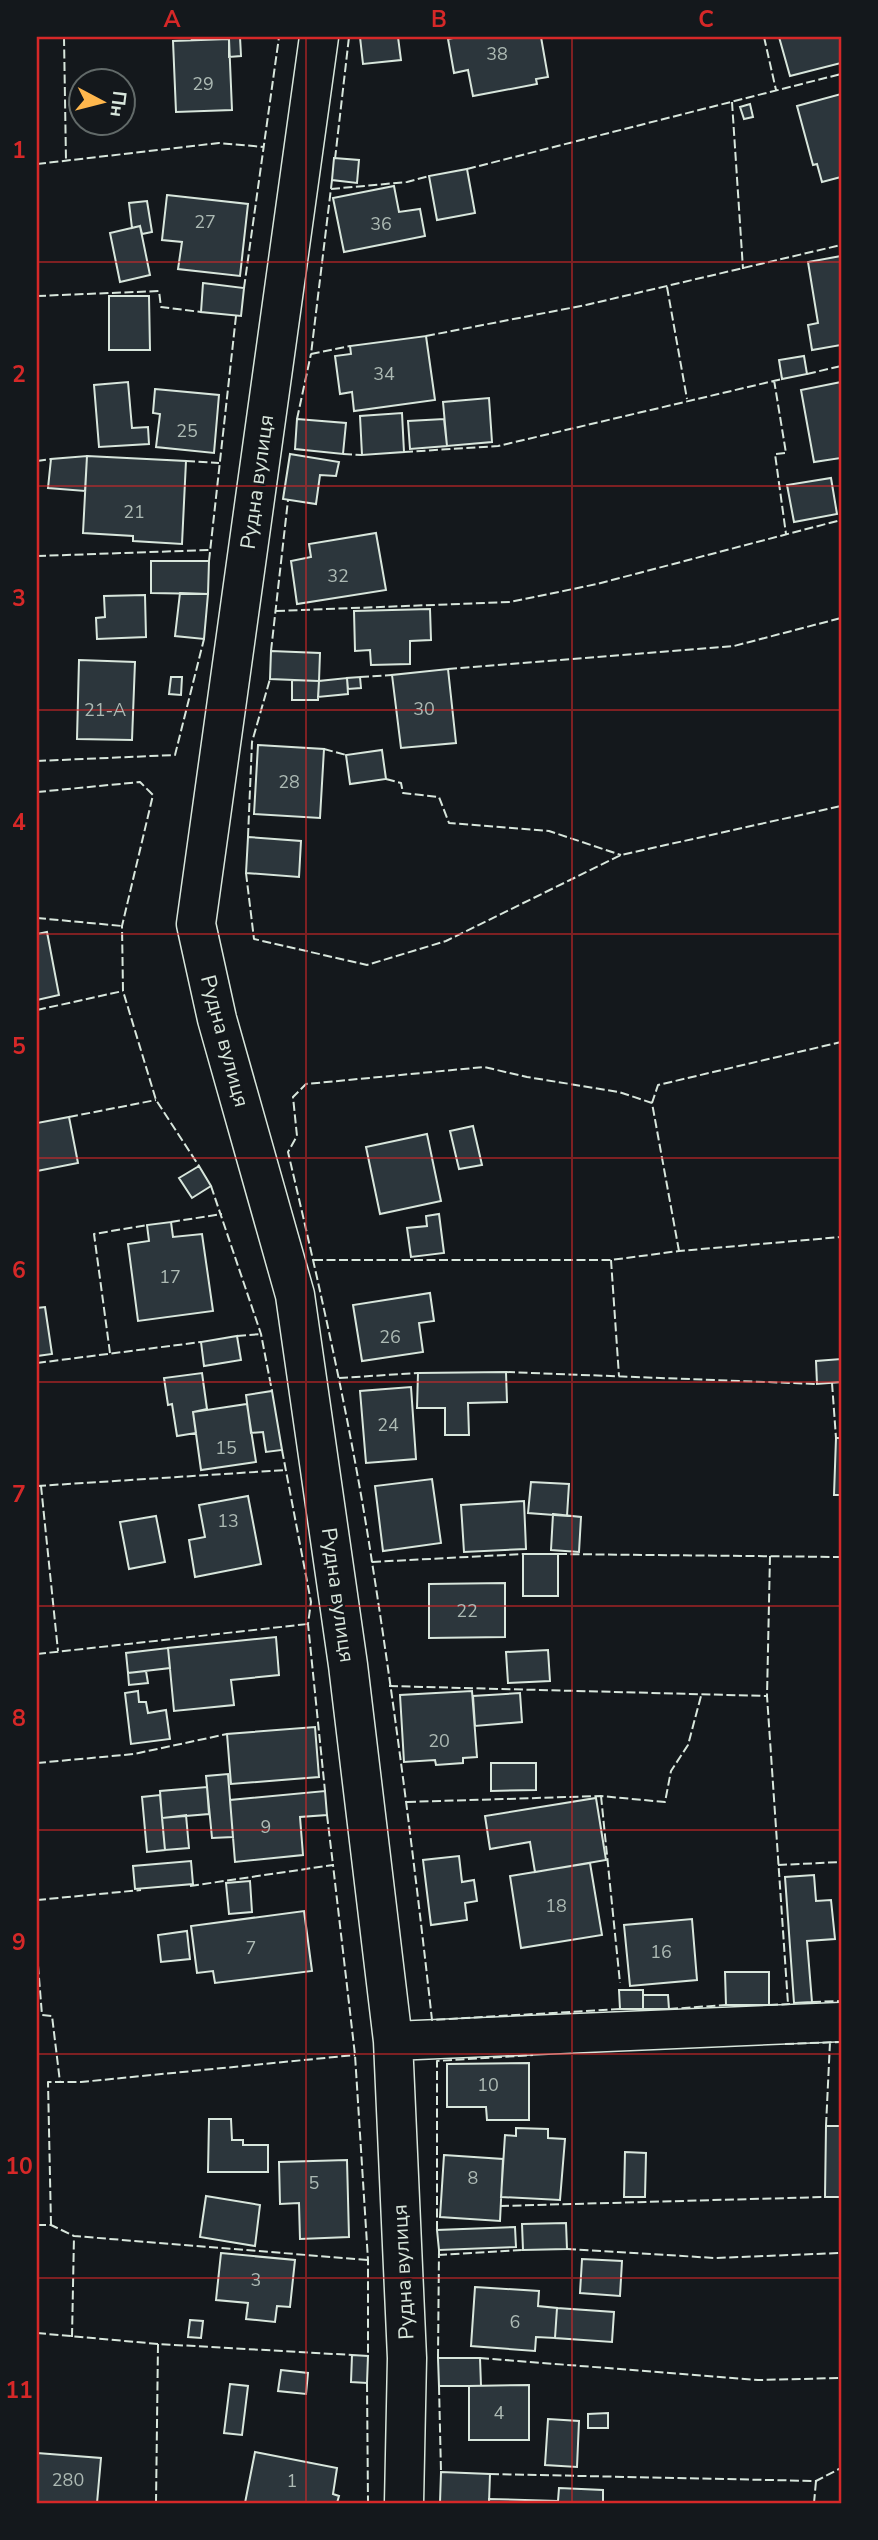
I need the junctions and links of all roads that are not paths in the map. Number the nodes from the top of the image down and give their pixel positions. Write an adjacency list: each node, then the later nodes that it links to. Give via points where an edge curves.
1 (319, 37): 3 (street, Рудна вулиця, via 196,924 295,1295 348,1665)
2 (841, 2022): 3 (street)
3 (393, 2041): 4 (street, Рудна вулиця, via 407,2358)
4 (404, 2503)

